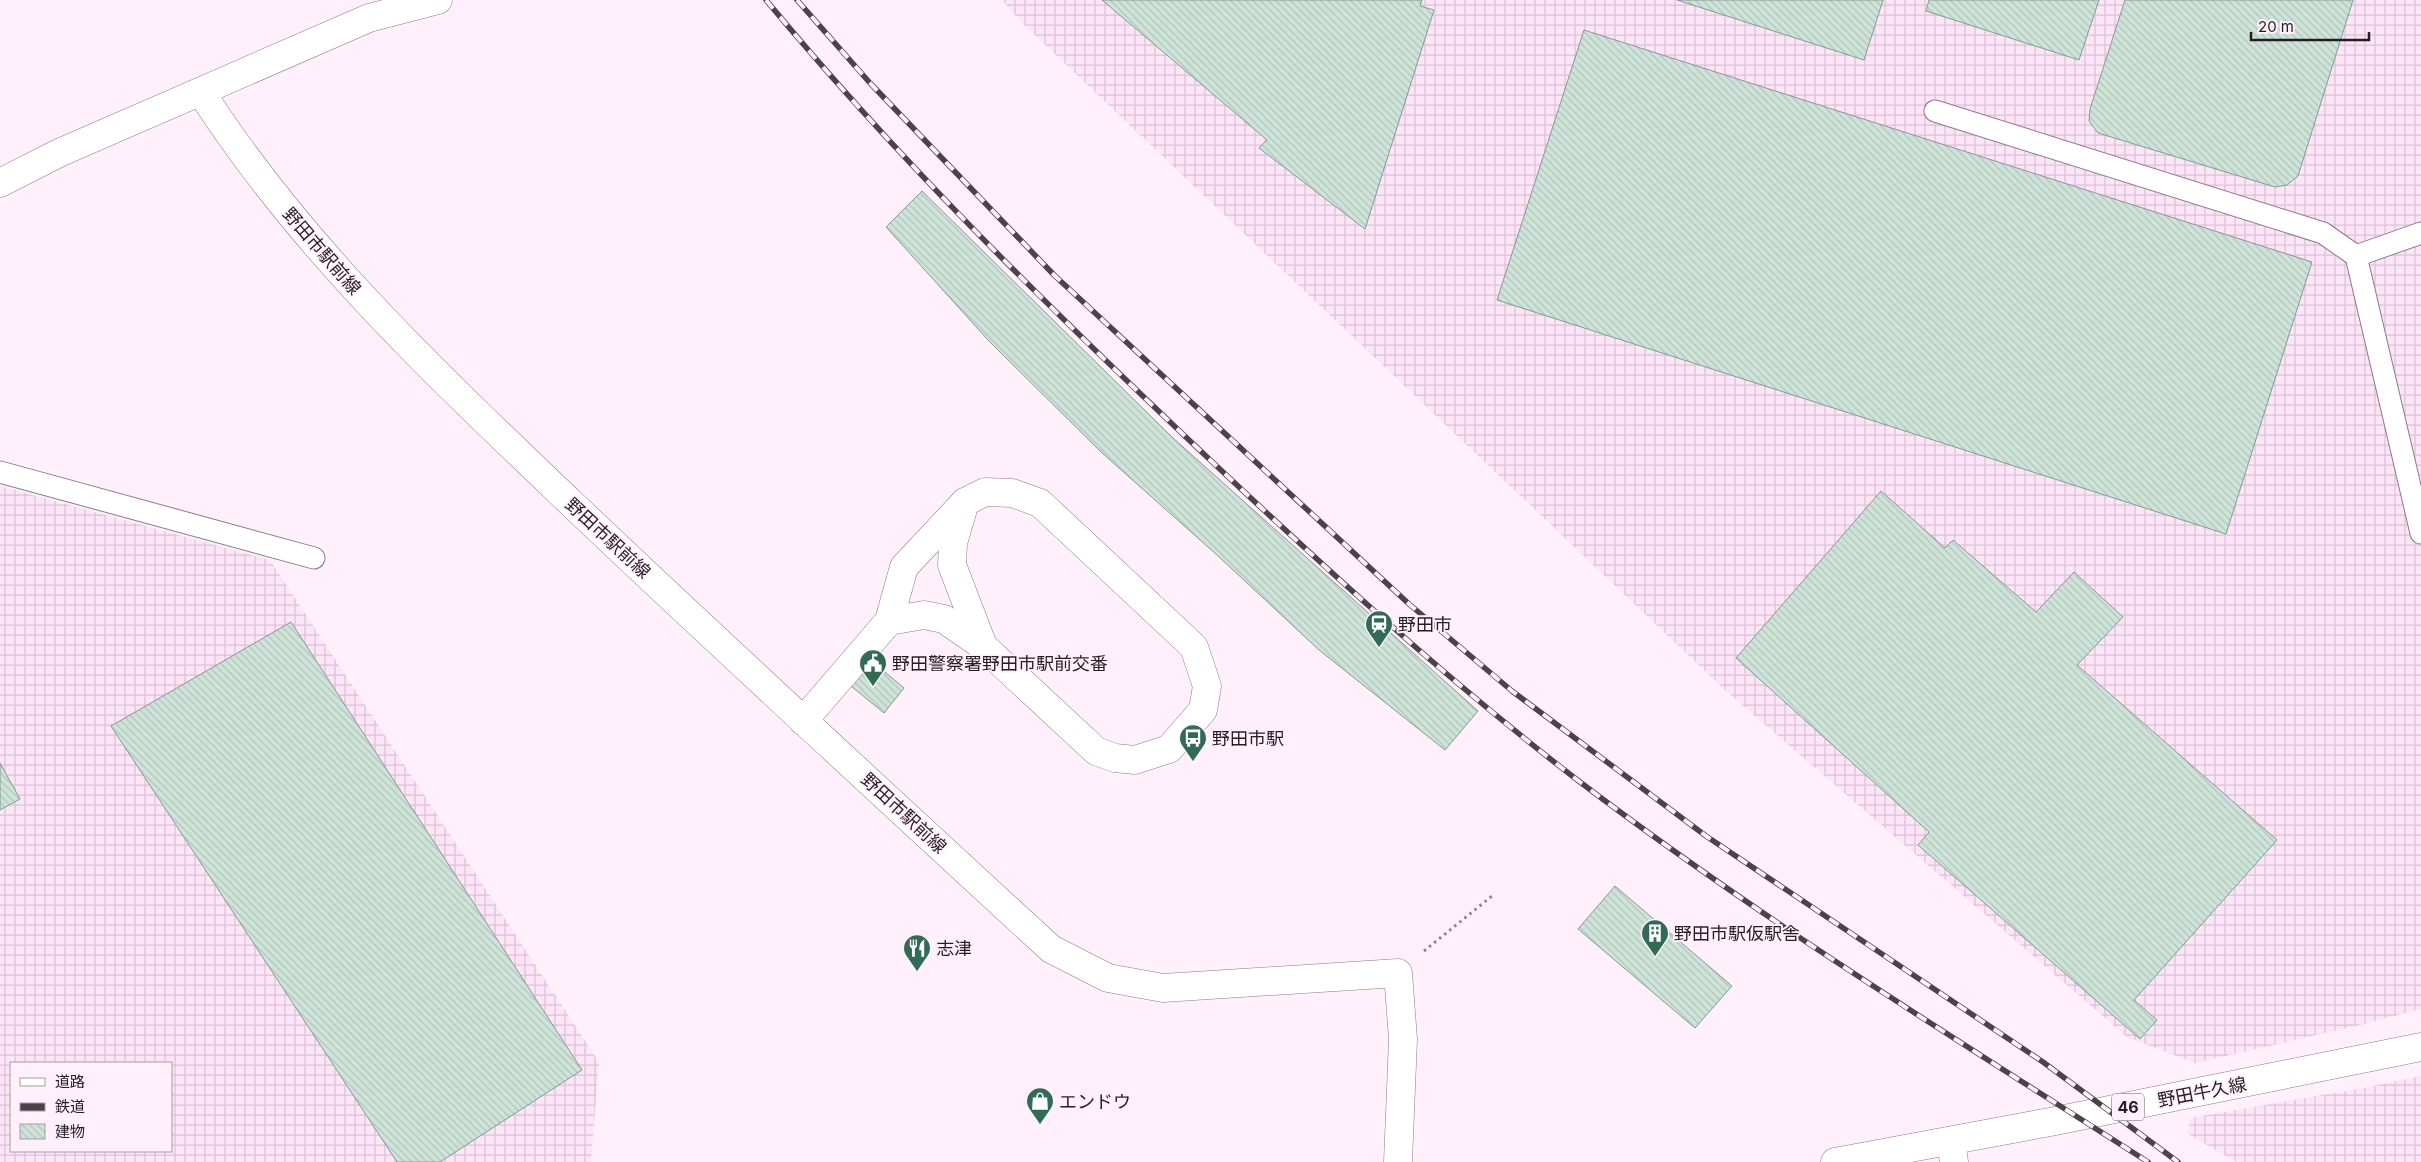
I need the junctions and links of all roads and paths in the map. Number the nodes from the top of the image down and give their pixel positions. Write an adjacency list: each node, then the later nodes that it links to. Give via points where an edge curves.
1 (438, 0): 2 (street, via 369,18)
2 (201, 92): 4 (street, via 59,153); 13 (street, 野田市駅前線, via 264,182 315,246 379,316 526,460)
3 (1935, 111): 6 (lane, via 2323,233)
4 (0, 183)
5 (2421, 233): 6 (lane)
6 (2356, 256): 9 (lane)
7 (0, 472): 10 (lane)
8 (965, 502): 11 (street, via 904,567); 12 (street, via 953,543 952,566); 12 (street, via 985,492 1012,493 1040,502 1194,647 1207,686 1203,710 1169,749 1135,760 1115,758 1096,751)
9 (2421, 533)
10 (314, 558)
11 (890, 621): 12 (street, via 924,615 944,619); 13 (street)
12 (983, 646)
13 (803, 720): 15 (street, 野田市駅前線, via 1052,949 1108,978 1163,988)
14 (1492, 896): 15 (path)
15 (1398, 973): 18 (street, via 1403,1039)
16 (2421, 1047): 17 (street, 野田牛久線 / 46)
17 (1952, 1152): 19 (street, 野田牛久線 / 46)
18 (1398, 1162)
19 (1834, 1162)

